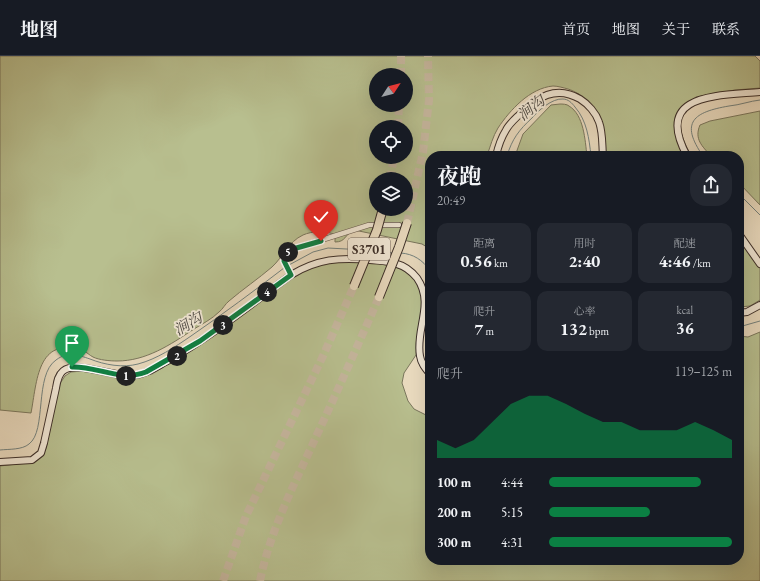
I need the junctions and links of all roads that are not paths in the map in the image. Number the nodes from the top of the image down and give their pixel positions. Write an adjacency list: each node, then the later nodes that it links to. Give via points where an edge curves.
1 (760, 92): 4 (street, via 714,97 687,106 680,114 677,125 679,139)
2 (497, 151): 3 (street, via 506,129 512,122 535,100 557,93 577,97 593,112 600,128)
3 (602, 151)
4 (685, 151)
5 (381, 216): 10 (highway, S3701, bridge)
6 (403, 224): 9 (street, via 370,225 293,249 285,254 284,261); 13 (highway, S3701, bridge, via 399,247)
7 (744, 241): 8 (street)
8 (760, 264)
9 (291, 275): 12 (street, via 312,264 337,259 386,262 407,269 418,280); 19 (street, via 200,341 146,372 136,376 122,376 77,367 63,371 57,383 41,453 32,460)
10 (354, 286)
11 (425, 296): 16 (street)
12 (425, 296)
13 (379, 297)
14 (760, 305): 17 (street)
15 (425, 310): 18 (street, via 419,349)
16 (425, 310)
17 (744, 312)
18 (425, 366)
19 (0, 462)

